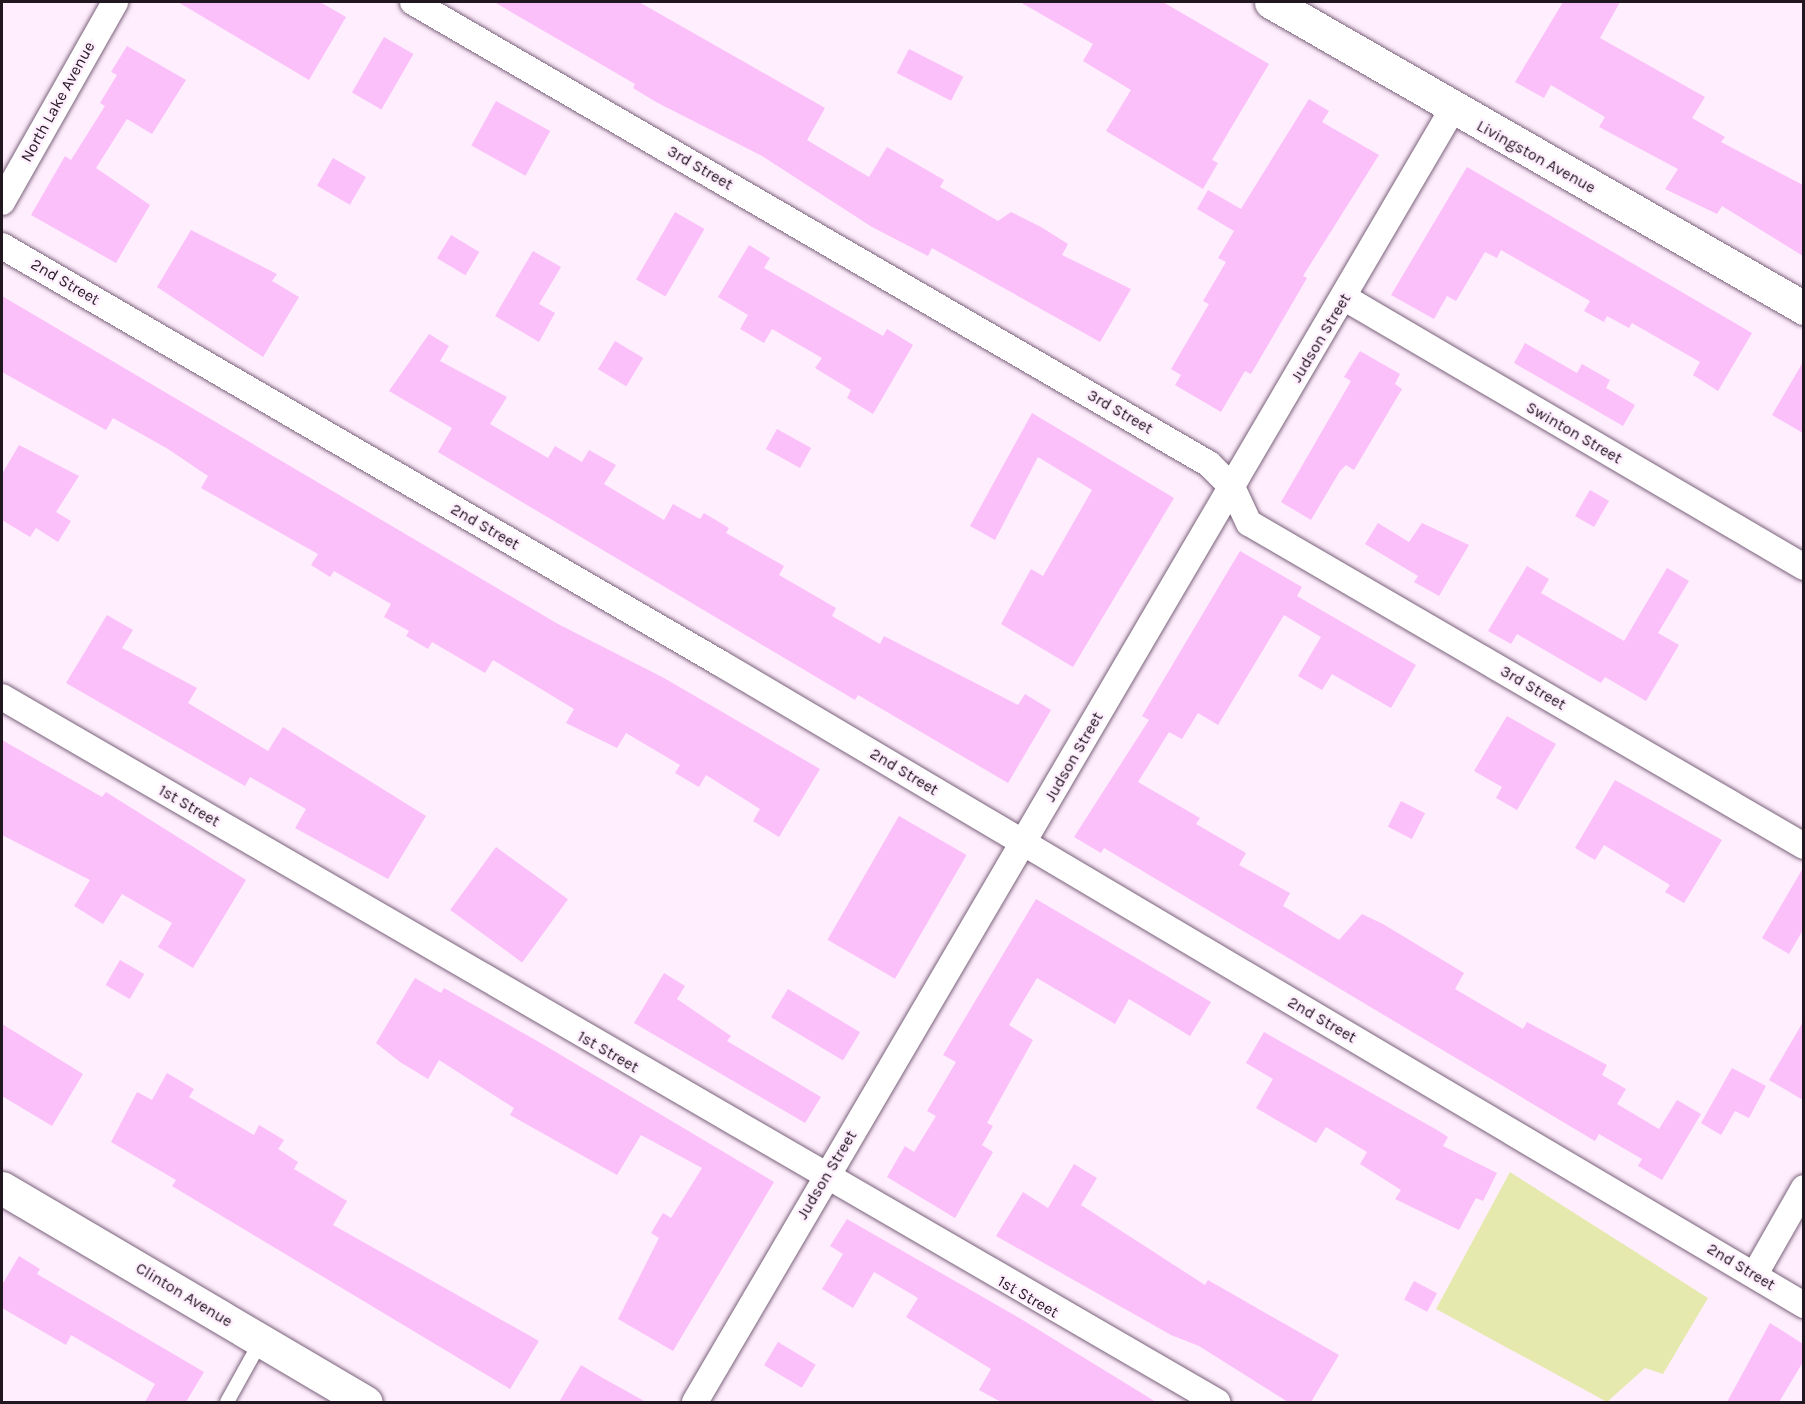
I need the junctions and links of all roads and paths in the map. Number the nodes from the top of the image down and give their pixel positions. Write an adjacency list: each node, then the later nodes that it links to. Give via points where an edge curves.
1 (115, 2): 5 (street, North Lake Avenue)
2 (413, 2): 9 (street, 3rd Street, via 1209,464)
3 (1271, 2): 4 (street, Livingston Avenue)
4 (1452, 110): 7 (street, Judson Street); 8 (street, Livingston Avenue)
5 (2, 202)
6 (2, 246): 12 (street, 2nd Street)
7 (1345, 298): 9 (street, Judson Street); 10 (street, Swinton Street)
8 (1803, 308)
9 (1232, 487): 12 (street, Judson Street); 13 (street, 3rd Street, via 1249,523)
10 (1803, 567)
11 (2, 697): 14 (street, 1st Street)
12 (1024, 843): 14 (street, Judson Street); 17 (street, 2nd Street)
13 (1803, 846)
14 (825, 1180): 22 (street, Judson Street); 23 (street, 1st Street)
15 (2, 1188): 19 (street, Clinton Avenue)
16 (1803, 1188): 17 (street)
17 (1755, 1274): 18 (street, 2nd Street)
18 (1803, 1305)
19 (261, 1341): 20 (lane); 21 (street, Clinton Avenue)
20 (227, 1402)
21 (366, 1402)
22 (695, 1402)
23 (1217, 1402)

